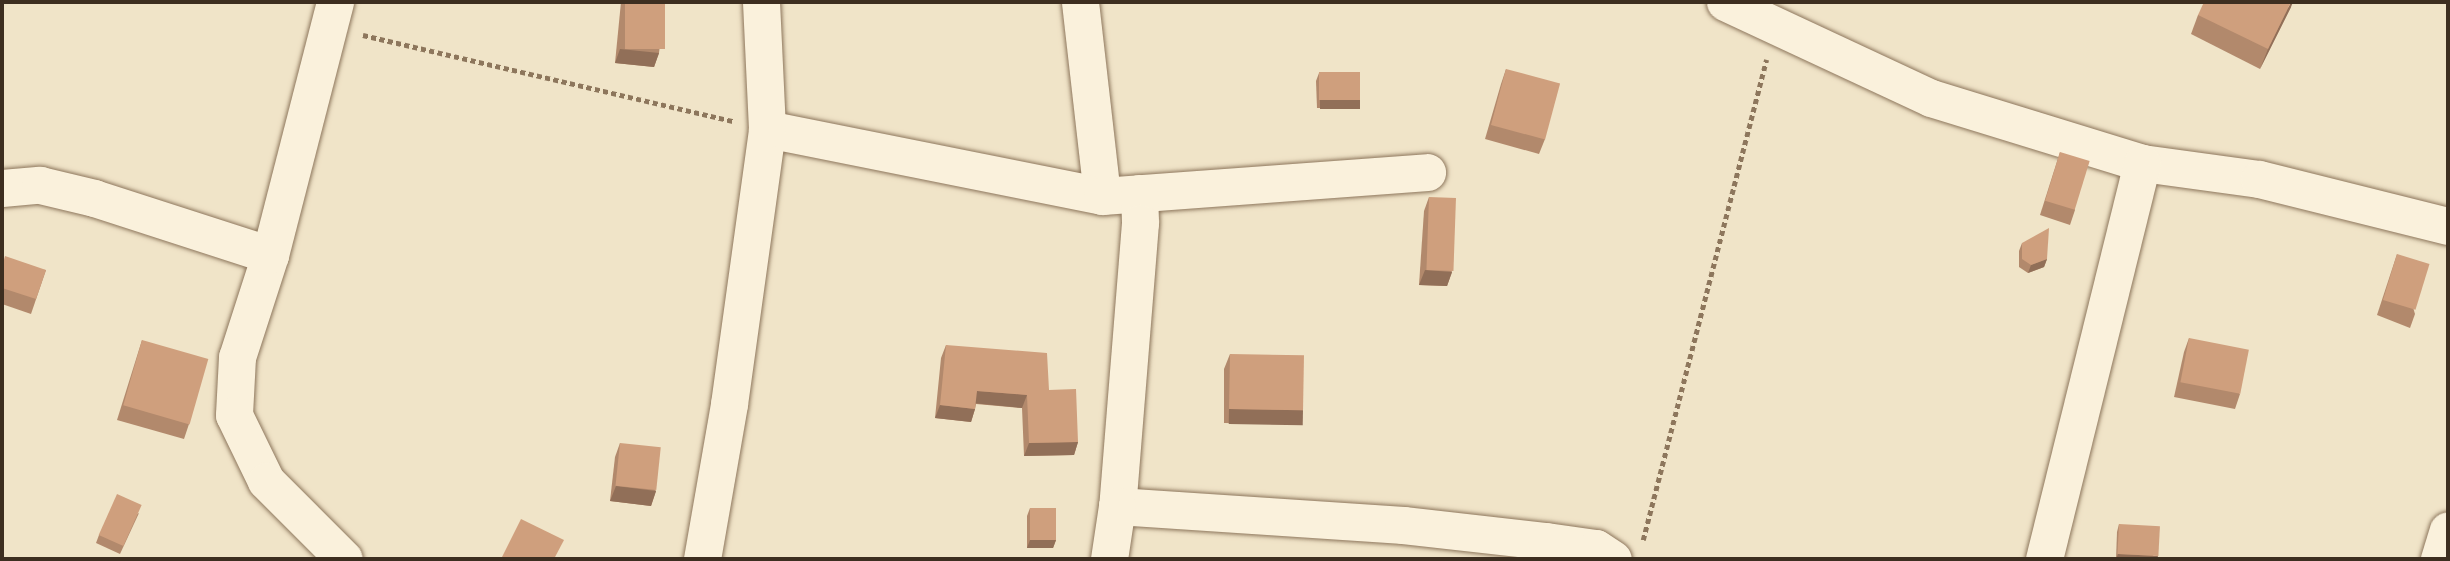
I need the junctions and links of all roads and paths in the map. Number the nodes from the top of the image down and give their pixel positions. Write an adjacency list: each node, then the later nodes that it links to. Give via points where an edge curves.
1 (761, 2): 6 (street)
2 (1080, 2): 11 (street)
3 (1725, 2): 5 (street)
4 (334, 15): 6 (path); 13 (street)
5 (1776, 29): 7 (street, via 1931,99); 16 (path)
6 (767, 129): 11 (street); 18 (street, via 729,404)
7 (2142, 163): 12 (street, via 2259,179); 20 (street)
8 (1427, 172): 10 (street)
9 (2, 188): 13 (street, via 40,185 94,198)
10 (1139, 193): 11 (street); 14 (street)
11 (1101, 196)
12 (2448, 226)
13 (270, 255): 17 (street, via 237,357 234,415 266,481)
14 (1117, 506): 16 (street, via 1403,526); 19 (street)
15 (2448, 530): 21 (street)
16 (1626, 554)
17 (344, 559)
18 (702, 559)
19 (1109, 559)
20 (2044, 559)
21 (2439, 559)

